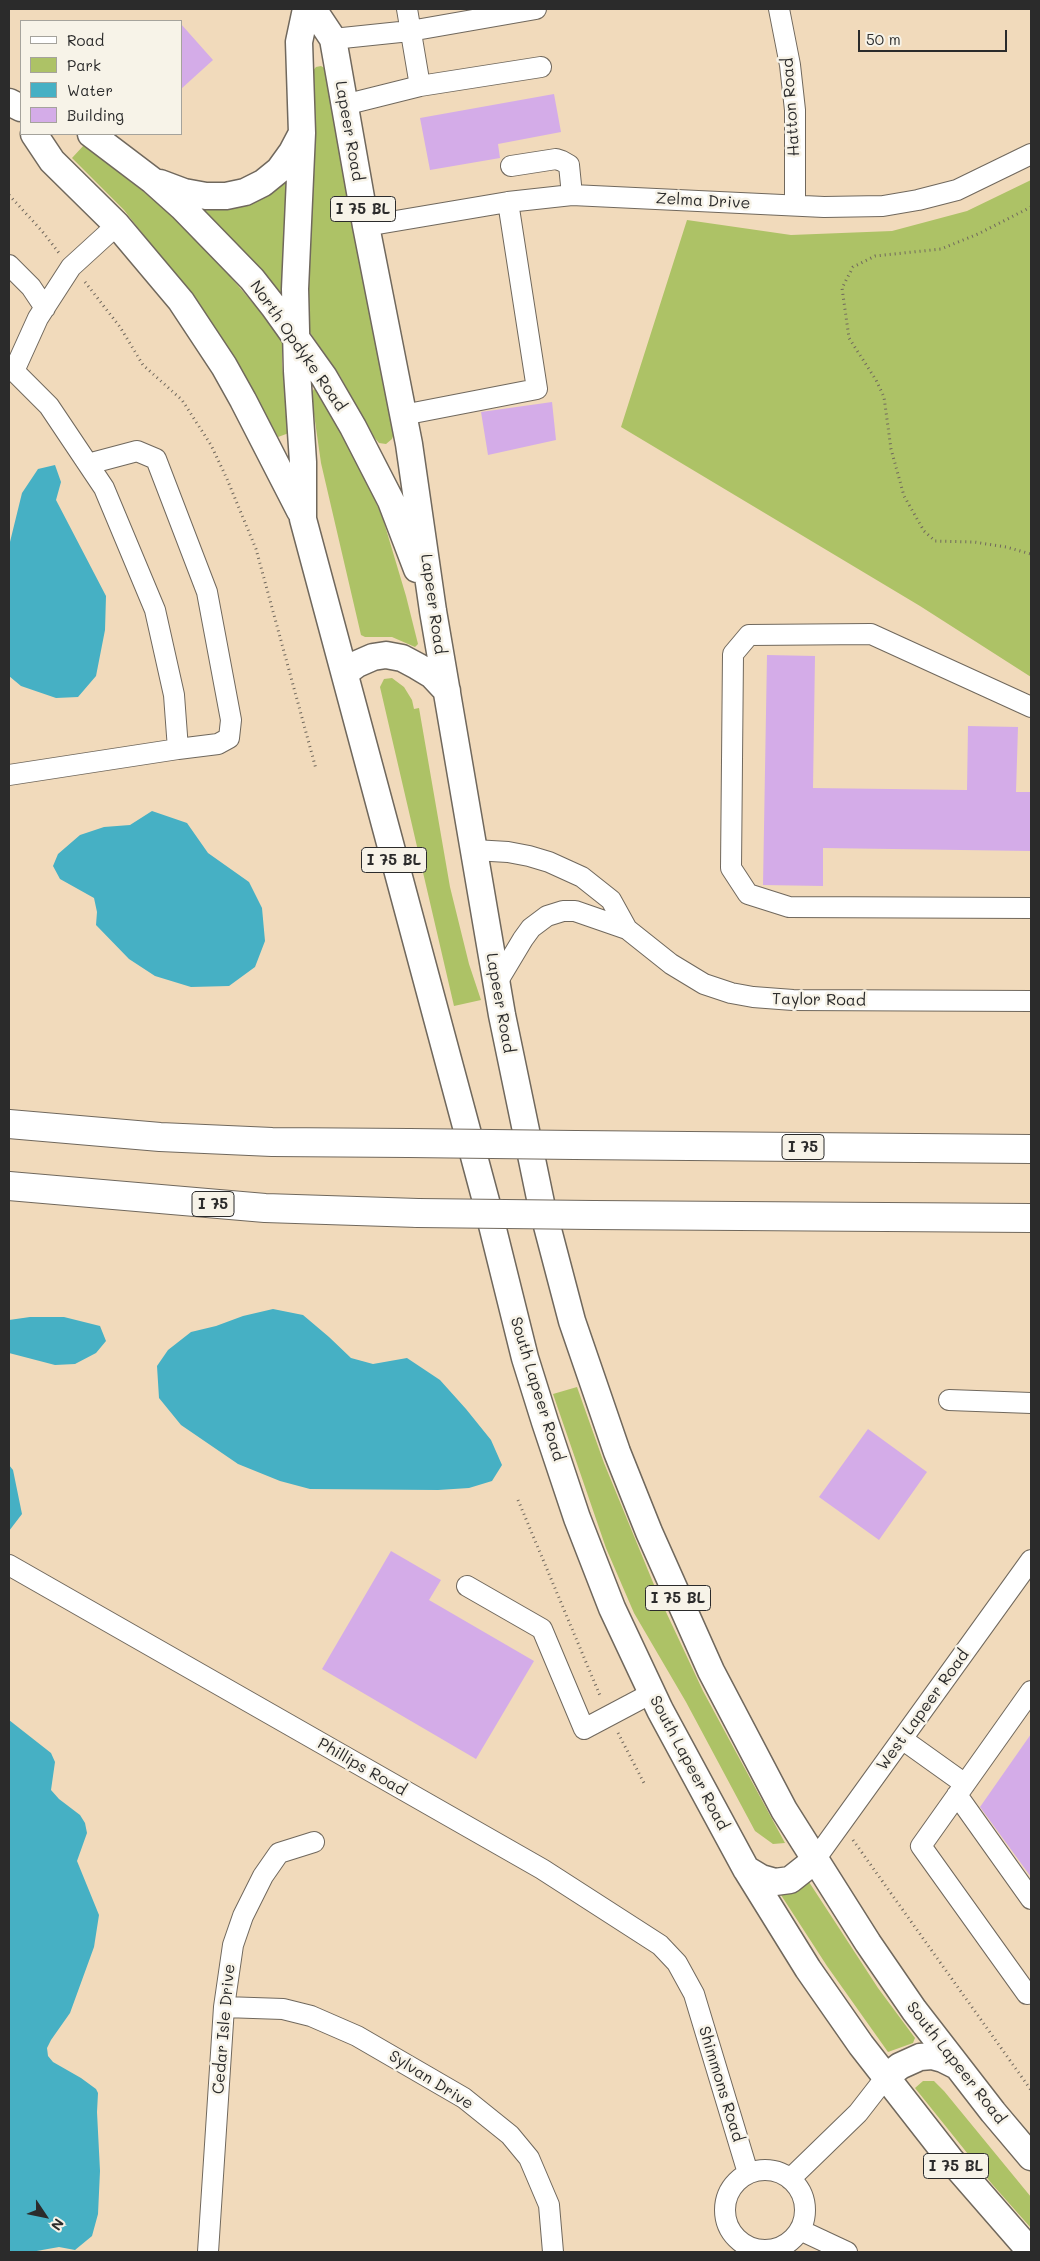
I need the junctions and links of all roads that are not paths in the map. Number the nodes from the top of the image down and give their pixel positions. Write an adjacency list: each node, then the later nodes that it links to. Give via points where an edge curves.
1 (306, 9): 11 (main road, I 75 BL, via 299,42)
2 (313, 9): 7 (main road, Lapeer Road / I 75 BL)
3 (407, 9): 6 (street)
4 (536, 9): 6 (street)
5 (780, 9): 19 (street, Hatton Road, via 795,110)
6 (410, 31): 7 (street); 9 (street)
7 (333, 39): 10 (main road, Lapeer Road / I 75 BL)
8 (541, 67): 9 (street)
9 (420, 86): 10 (street)
10 (344, 105): 21 (main road, Lapeer Road / I 75 BL)
11 (302, 133): 16 (main road, via 279,170 245,192 206,196); 24 (main road, I 75 BL)
12 (35, 135): 20 (main road, via 52,161)
13 (92, 135): 16 (main road, North Opdyke Road)
14 (1031, 154): 19 (street, Zelma Drive, via 976,182 918,200 853,208)
15 (511, 166): 17 (street, via 562,160 569,165)
16 (153, 181): 24 (main road, North Opdyke Road, via 252,279)
17 (572, 195): 18 (street, Zelma Drive); 19 (street, Zelma Drive)
18 (508, 202): 21 (street, Zelma Drive); 26 (street, via 537,389)
19 (795, 205)
20 (117, 225): 23 (street, via 71,267); 28 (main road, via 180,301 219,359 274,458)
21 (366, 226): 26 (main road, Lapeer Road / I 75 BL)
22 (9, 265): 23 (street)
23 (45, 308): 25 (street)
24 (295, 338): 28 (main road, I 75 BL, via 304,462); 29 (main road, North Opdyke Road, via 339,402 369,456 391,501)
25 (11, 375): 27 (street, via 49,406)
26 (403, 414): 29 (main road, Lapeer Road / I 75 BL)
27 (88, 464): 33 (street, via 104,488 155,610 174,694); 33 (street, via 137,451 156,459 206,592 231,720 229,738 218,744)
28 (303, 519): 30 (main road, I 75 BL)
29 (433, 612): 31 (main road, Lapeer Road / I 75 BL)
30 (345, 673): 31 (main road, via 357,664 386,655 402,658 417,666 432,675); 51 (main road, South Lapeer Road / I 75 BL, via 525,1358 577,1518 612,1608)
31 (447, 691): 35 (main road, Lapeer Road / I 75 BL)
32 (1031, 707): 36 (street, via 871,634 749,635 733,654 731,868 748,894 789,908)
33 (178, 749): 34 (street)
34 (9, 775)
35 (474, 850): 37 (street, Taylor Road, via 529,856 568,870 611,900); 38 (main road, Lapeer Road / I 75 BL)
36 (1031, 908)
37 (628, 929): 38 (street, Taylor Road, via 575,911 547,916 531,928); 39 (street, Taylor Road, via 692,978 742,996 821,1001)
38 (496, 984): 43 (main road, Lapeer Road / I 75 BL)
39 (1031, 1001)
40 (9, 1124): 41 (highway, I 75, bridge, via 160,1137 272,1142)
41 (1031, 1149)
42 (9, 1186): 44 (highway, I 75, bridge, via 264,1208 418,1213)
43 (541, 1203): 55 (main road, South Lapeer Road / I 75 BL, via 572,1321 617,1452 649,1532 711,1671)
44 (1031, 1218)
45 (949, 1400): 46 (street)
46 (1031, 1403)
47 (1031, 1560): 52 (street, West Lapeer Road)
48 (9, 1565): 59 (street, Phillips Road, via 542,1869 660,1945 677,1963)
49 (467, 1586): 51 (street, via 542,1629 584,1729)
50 (1031, 1690): 53 (street)
51 (652, 1693): 56 (main road, South Lapeer Road / I 75 BL)
52 (902, 1739): 53 (street); 55 (street, West Lapeer Road)
53 (961, 1790): 57 (street); 58 (street, via 921,1846 1028,1994)
54 (314, 1842): 60 (street, Cedar Isle Drive, via 279,1853 263,1876 232,1945)
55 (814, 1861): 56 (main road, via 790,1880 775,1882); 61 (main road, South Lapeer Road / I 75 BL, via 914,2010)
56 (746, 1869): 62 (main road, South Lapeer Road / I 75 BL, via 814,1977)
57 (1031, 1899)
58 (1031, 1991)
59 (694, 1994): 64 (street, Shimmons Road)
60 (224, 2007): 68 (street, Cedar Isle Drive); 69 (street, Sylvan Drive, via 283,2009 311,2016 357,2036 464,2098 510,2136 528,2158 550,2206)
61 (957, 2066): 62 (main road, via 932,2056 920,2057); 63 (main road, South Lapeer Road / I 75 BL)
62 (886, 2077): 65 (street, via 858,2113); 71 (main road, South Lapeer Road / I 75 BL, via 950,2159)
63 (1031, 2158)
64 (748, 2173): 65 (street, via 770,2170); 67 (street, via 732,2187 724,2208 730,2232)
65 (790, 2179): 66 (street, via 801,2193 805,2212)
66 (800, 2230): 67 (street, via 785,2245 766,2251); 70 (street)
67 (747, 2250)
68 (208, 2252)
69 (553, 2252)
70 (848, 2252)
71 (1031, 2252)

